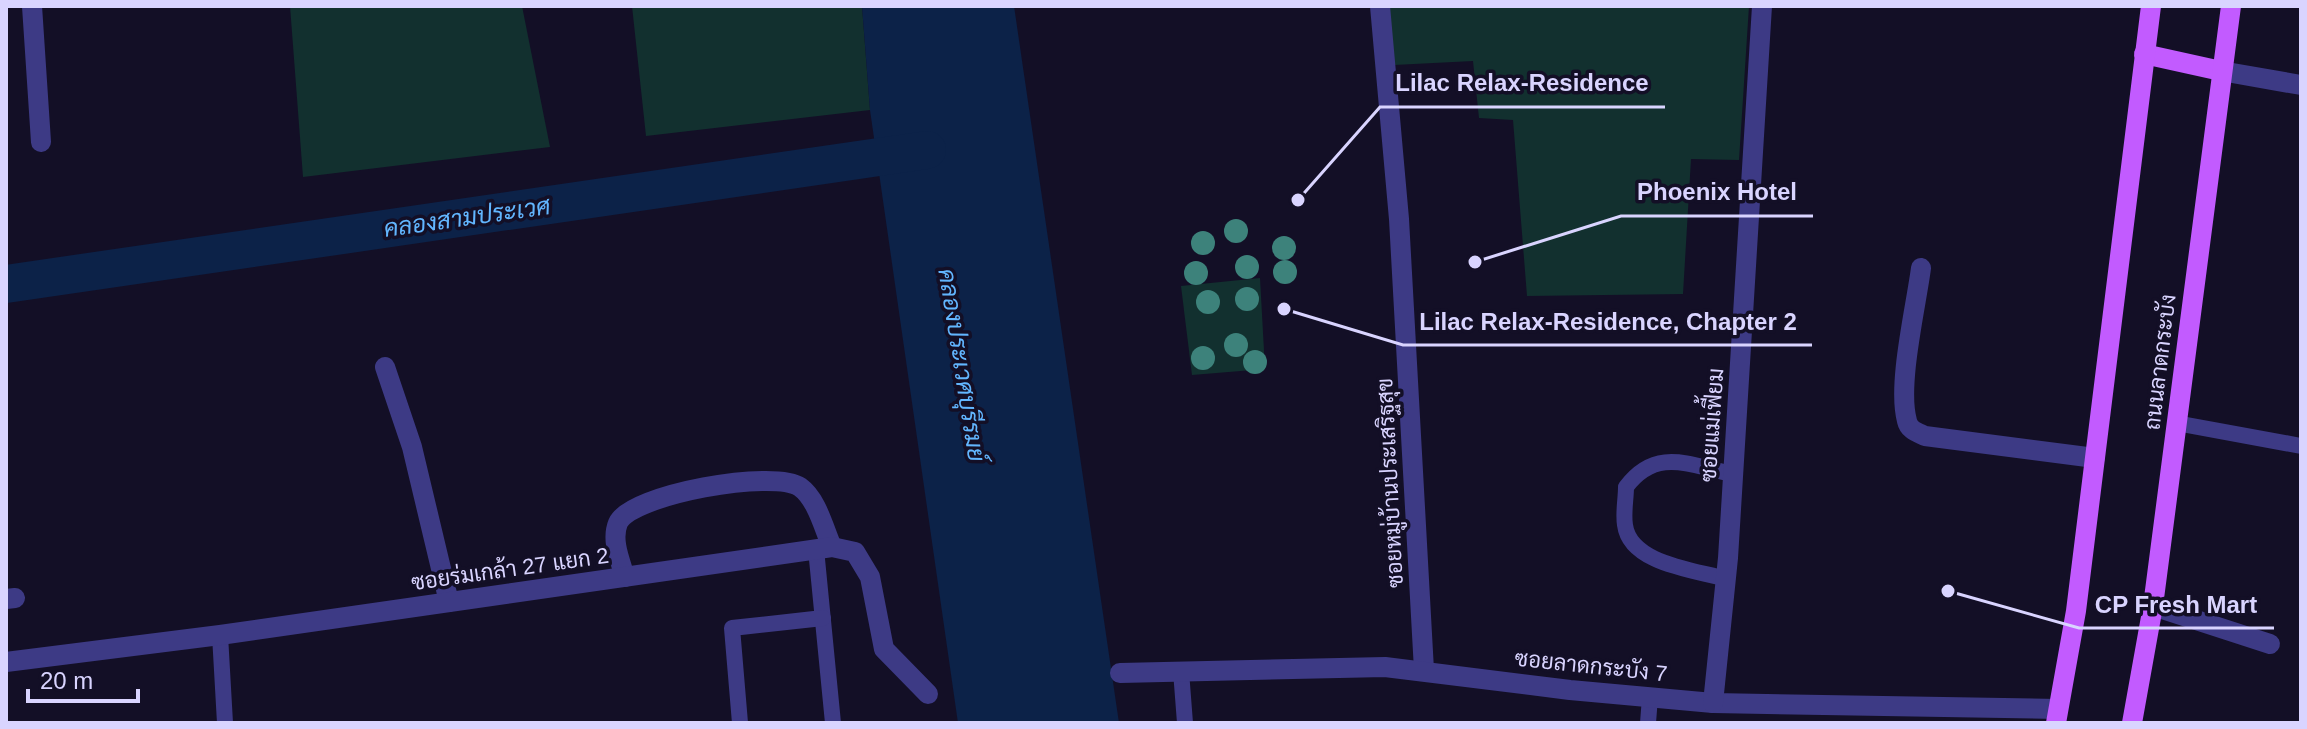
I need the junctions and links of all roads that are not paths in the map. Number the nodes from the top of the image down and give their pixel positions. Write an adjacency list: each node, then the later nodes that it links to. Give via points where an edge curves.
1 (32, 6): 9 (street)
2 (1380, 6): 25 (street, ซอยหมู่บ้านประเสริฐสุข, via 1400,233)
3 (1762, 6): 15 (street, ซอยแม่เฟี้ยม)
4 (2151, 6): 6 (main road)
5 (2231, 6): 7 (main road, ถนนลาดกระบัง)
6 (2144, 54): 7 (main road); 14 (main road)
7 (2221, 71): 8 (street); 12 (main road, ถนนลาดกระบัง)
8 (2301, 85)
9 (41, 142)
10 (1921, 268): 14 (street, via 1904,395 1913,431)
11 (385, 367): 19 (street, via 412,447)
12 (2176, 423): 13 (lane); 20 (main road, ถนนลาดกระบัง)
13 (2301, 446)
14 (2095, 458): 31 (main road)
15 (1733, 474): 18 (street, ซอยแม่เฟี้ยม); 18 (lane, via 1668,462 1649,464 1626,487 1625,526 1631,544 1650,557)
16 (824, 548): 17 (street, ซอยร่มเกล้า 27 แยก 2); 17 (street, via 812,501 800,487 753,481 697,489 634,508 619,520 614,538); 21 (lane); 28 (street, via 855,552 870,577 884,649)
17 (625, 577): 19 (street, ซอยร่มเกล้า 27 แยก 2)
18 (1726, 579): 30 (street, ซอยแม่เฟี้ยม)
19 (449, 602): 22 (street, ซอยร่มเกล้า 27 แยก 2)
20 (2153, 606): 23 (street); 37 (main road, ถนนลาดกระบัง)
21 (823, 618): 33 (lane, via 732,628); 34 (lane)
22 (220, 635): 24 (street, ซอยร่มเกล้า 27 แยก 2); 32 (lane)
23 (2270, 644)
24 (6, 662)
25 (1424, 670): 26 (street, ซอยลาดกระบัง 7); 29 (street, ซอยลาดกระบัง 7)
26 (1181, 671): 27 (street, ซอยลาดกระบัง 7); 35 (lane)
27 (1120, 673)
28 (928, 694)
29 (1650, 697): 30 (street, ซอยลาดกระบัง 7); 36 (lane)
30 (1713, 703): 31 (street, ซอยลาดกระบัง 7)
31 (2057, 716)
32 (225, 723)
33 (740, 723)
34 (833, 723)
35 (1185, 723)
36 (1648, 723)
37 (2132, 723)

